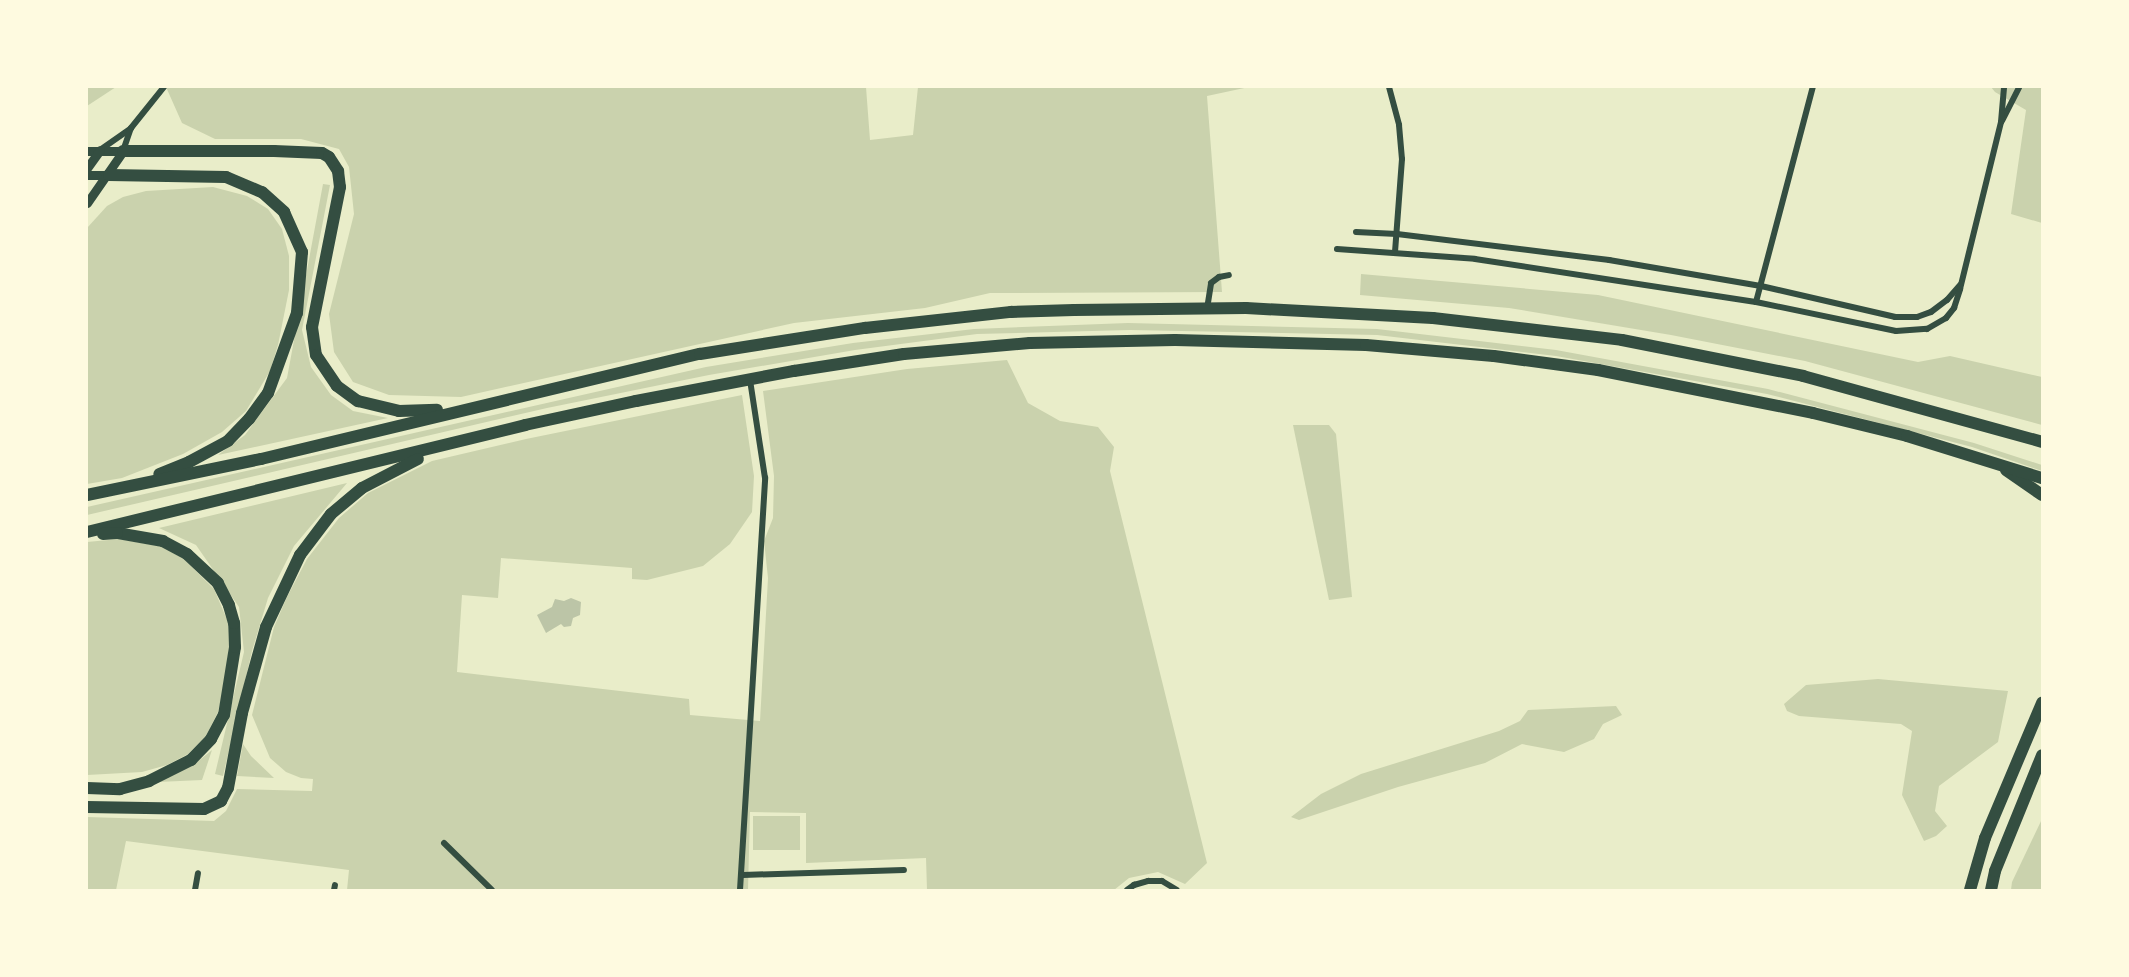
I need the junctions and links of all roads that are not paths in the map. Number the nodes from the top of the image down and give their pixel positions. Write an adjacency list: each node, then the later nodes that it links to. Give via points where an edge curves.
1 (164, 87): 7 (street)
2 (1389, 87): 16 (street, via 1402,141)
3 (1814, 87): 21 (street)
4 (2004, 87): 6 (street)
5 (2019, 87): 6 (street)
6 (2001, 122): 20 (street)
7 (131, 128): 8 (street); 10 (street)
8 (100, 150): 9 (street); 10 (street); 11 (street)
9 (87, 151)
10 (123, 151): 13 (street); 25 (highway, via 274,151 322,153 329,157 338,171 340,187 312,327 321,366 346,395 383,409 423,411)
11 (87, 168)
12 (87, 175): 13 (street)
13 (109, 175): 14 (street); 30 (highway, via 226,177 262,192 284,212 302,252 294,323 273,382 249,419 228,441)
14 (87, 203)
15 (1356, 232): 16 (street)
16 (1397, 234): 18 (street); 21 (street, via 1609,260)
17 (1337, 249): 18 (street)
18 (1395, 252): 22 (street, via 1475,259)
19 (1229, 275): 23 (street, via 1211,283)
20 (1962, 282): 21 (street, via 1947,300 1917,317 1895,317); 22 (street, via 1954,308 1946,318 1927,329 1907,333)
21 (1761, 286): 22 (street)
22 (1756, 302)
23 (1208, 309): 25 (highway, via 991,314 865,328 700,354); 27 (highway, via 1433,318 1622,340 1803,376)
24 (750, 379): 26 (highway); 28 (highway, via 904,354 996,346 1175,340 1366,345 1598,370 1813,413); 41 (street, via 765,478)
25 (485, 404): 30 (highway)
26 (458, 441): 33 (highway); 37 (highway, via 362,488 331,514 300,555 266,627 242,713 228,788 221,801 204,809)
27 (2042, 442)
28 (1990, 460): 29 (highway); 32 (highway)
29 (2042, 478)
30 (127, 487): 31 (highway)
31 (87, 495)
32 (2042, 495)
33 (87, 534): 36 (highway, via 117,533 163,541 187,554 218,583 234,622 235,647 224,715 211,739 191,760 149,781 120,789)
34 (2042, 703): 47 (highway, via 1985,838)
35 (2042, 755): 48 (highway, via 1995,871)
36 (87, 788)
37 (87, 807)
38 (444, 843): 43 (street)
39 (904, 870): 41 (street)
40 (198, 873): 42 (street)
41 (743, 874): 44 (street)
42 (195, 890)
43 (492, 890)
44 (740, 890)
45 (1127, 890): 46 (street, via 1148,881 1162,881)
46 (1177, 890)
47 (1970, 890)
48 (1992, 890)

